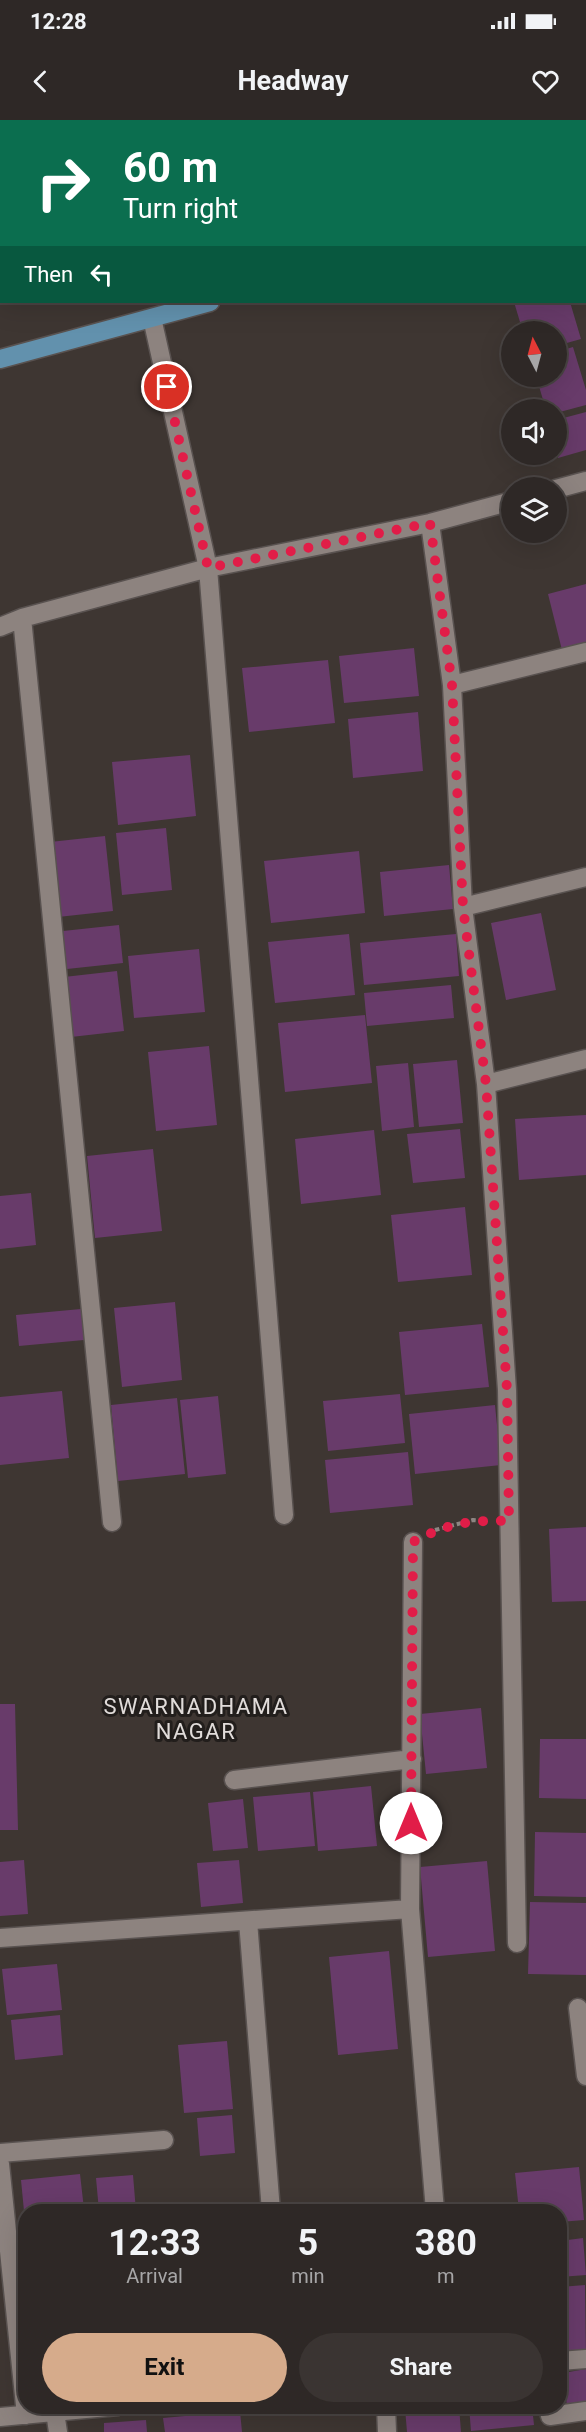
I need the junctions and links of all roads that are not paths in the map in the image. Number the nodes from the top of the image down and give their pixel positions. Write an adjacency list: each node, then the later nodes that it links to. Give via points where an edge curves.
1 (202, 303): 2 (main road)
2 (152, 318): 3 (main road); 8 (street)
3 (0, 359)
4 (586, 481): 5 (street)
5 (567, 486)
6 (501, 504): 7 (street)
7 (430, 523): 8 (street); 12 (street)
8 (208, 568): 9 (street); 17 (street)
9 (21, 618): 10 (street); 18 (street)
10 (0, 627)
11 (586, 652): 12 (street)
12 (452, 685): 14 (street)
13 (586, 877): 14 (street)
14 (463, 907): 16 (street)
15 (586, 1059): 16 (street)
16 (486, 1084): 25 (street, via 507,1390)
17 (284, 1515)
18 (112, 1522)
19 (413, 1542): 20 (street)
20 (412, 1759): 21 (street); 22 (street)
21 (234, 1780)
22 (410, 1909): 23 (street); 32 (street)
23 (248, 1922): 24 (street); 31 (street)
24 (0, 1938)
25 (517, 1943)
26 (578, 2007): 27 (street)
27 (586, 2076)
28 (164, 2140): 29 (street)
29 (0, 2153)
30 (0, 2164): 33 (street)
31 (270, 2204)
32 (434, 2204)
33 (18, 2338)
34 (586, 2359): 35 (street)
35 (567, 2360)
36 (586, 2411): 42 (street)
37 (36, 2414): 40 (street)
38 (55, 2414): 43 (street)
39 (386, 2414): 44 (street)
40 (26, 2415): 41 (street)
41 (0, 2417)
42 (550, 2418)
43 (58, 2432)
44 (387, 2432)

